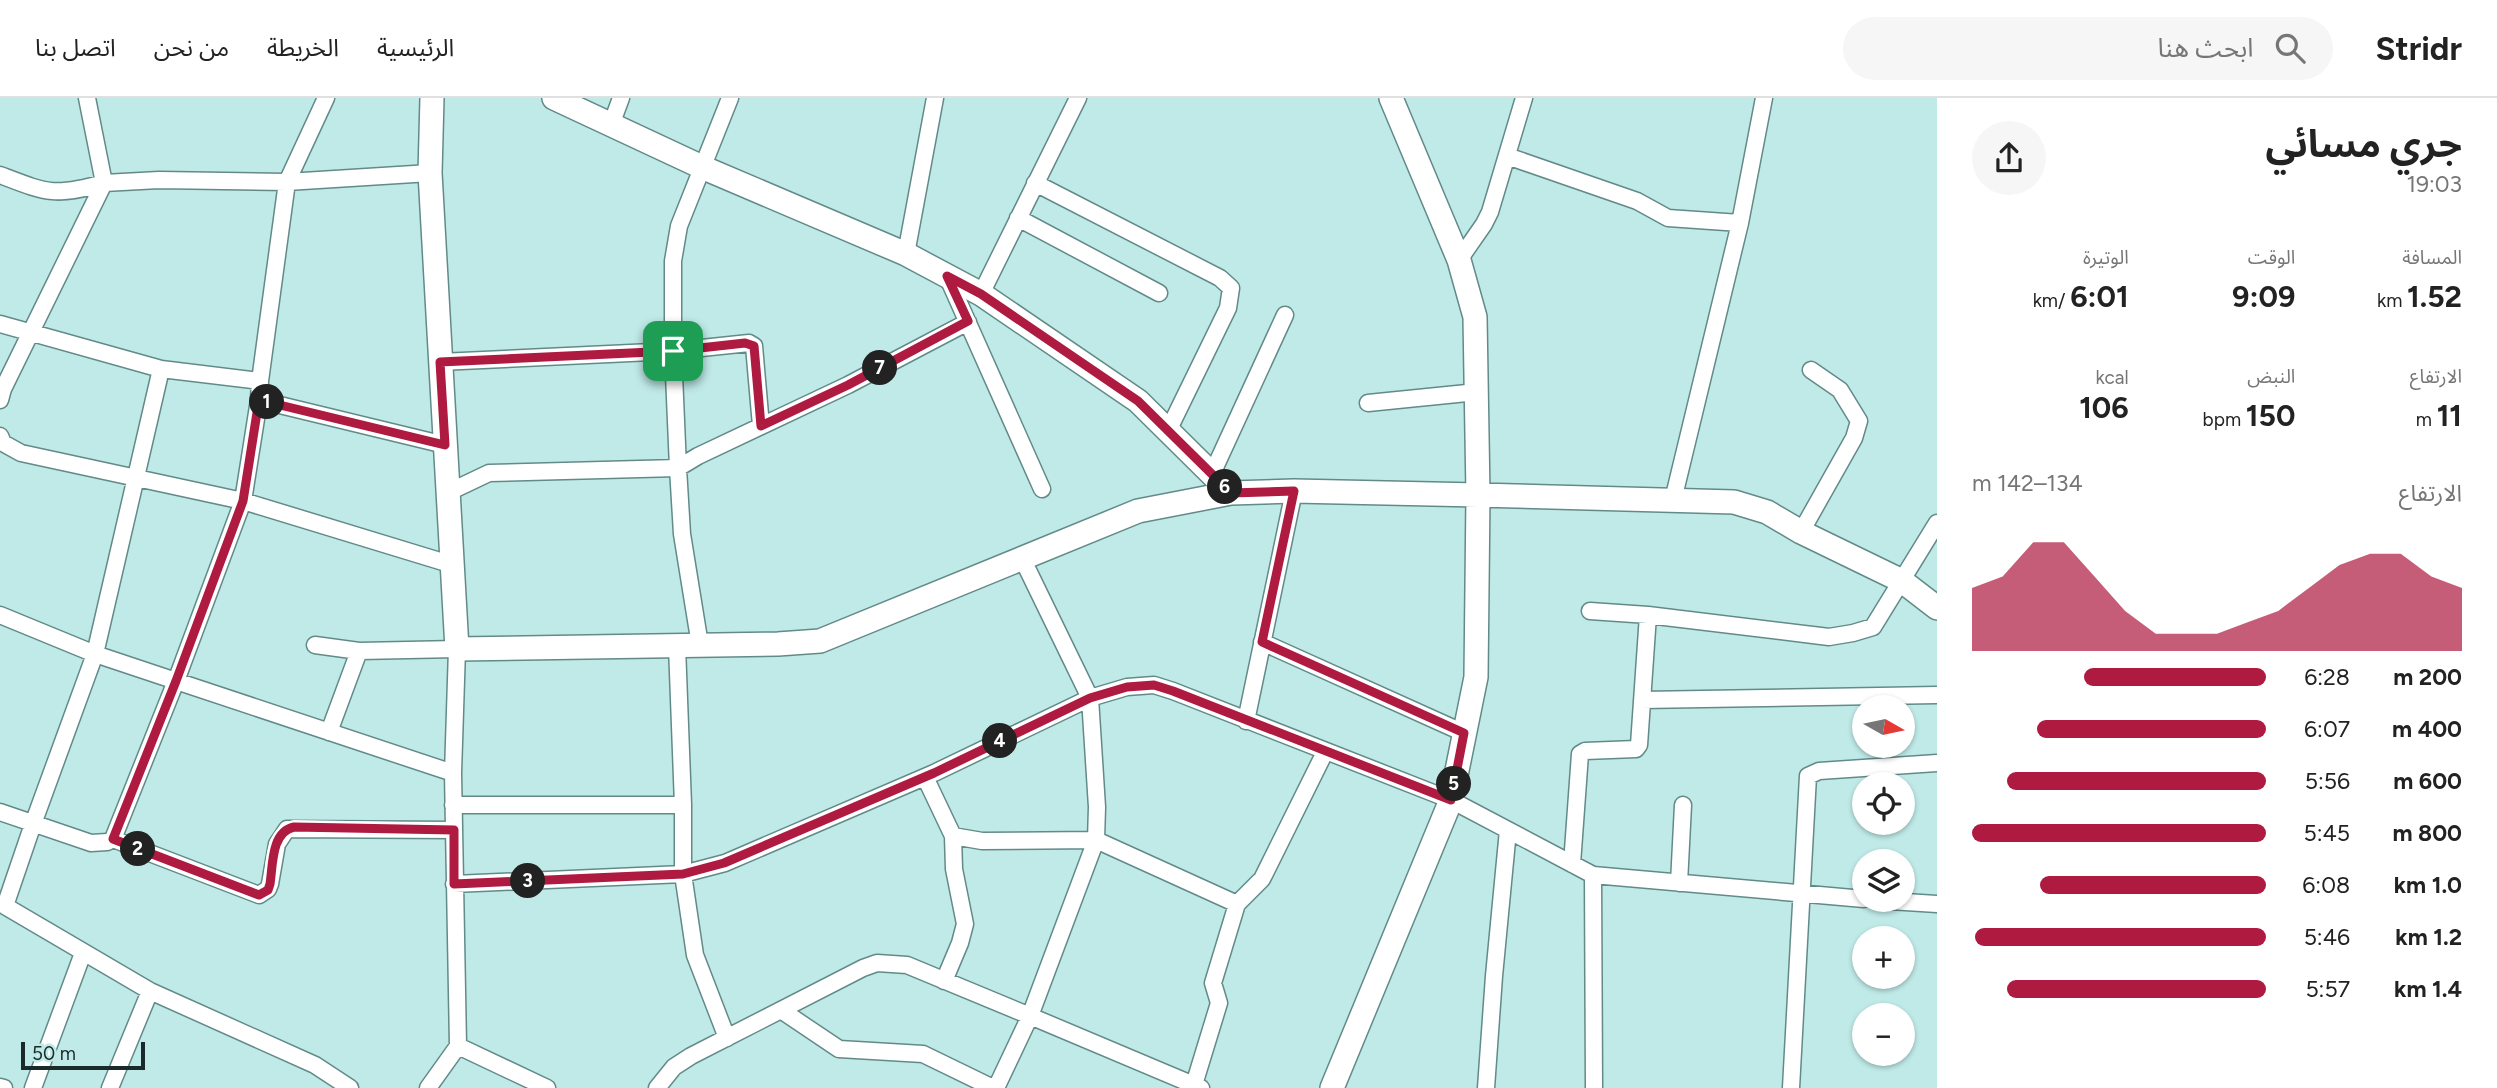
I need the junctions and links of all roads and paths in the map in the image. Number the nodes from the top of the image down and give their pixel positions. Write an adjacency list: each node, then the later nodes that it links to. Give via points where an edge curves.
1 (88, 98): 18 (street)
2 (326, 98): 17 (street)
3 (432, 98): 15 (street)
4 (554, 98): 12 (street)
5 (621, 98): 12 (street)
6 (730, 98): 14 (street)
7 (935, 98): 22 (street)
8 (1079, 98): 19 (street)
9 (1391, 98): 23 (street)
10 (1524, 98): 13 (street)
11 (1764, 98): 21 (street)
12 (611, 125): 14 (street)
13 (1507, 156): 21 (street, via 1637,201 1668,218); 23 (street, via 1484,225)
14 (704, 168): 22 (street); 31 (street, via 679,226 673,261)
15 (430, 173): 17 (street); 32 (street)
16 (0, 175): 18 (street, via 55,193)
17 (287, 182): 18 (street); 35 (street)
18 (104, 183): 30 (street)
19 (1035, 183): 20 (street); 41 (street, via 1220,278 1231,289 1228,308)
20 (1018, 218): 25 (street); 26 (street)
21 (1740, 223): 52 (street)
22 (905, 254): 24 (street)
23 (1459, 260): 36 (street, via 1475,317)
24 (947, 276): 26 (street); 28 (street)
25 (1159, 293)
26 (981, 294): 41 (street, via 1138,401)
27 (1285, 315): 45 (street)
28 (968, 321): 40 (street); 47 (street)
29 (0, 324): 30 (street)
30 (31, 333): 33 (street); 37 (street)
31 (673, 351): 32 (street); 40 (street, via 752,344); 44 (street)
32 (440, 362): 43 (street)
33 (160, 369): 35 (street); 46 (street)
34 (1811, 370): 55 (street, via 1840,390 1858,421 1854,438)
35 (260, 381): 38 (street)
36 (1477, 392): 39 (street); 51 (street)
37 (0, 400)
38 (259, 400): 43 (street); 53 (street)
39 (1368, 403)
40 (761, 426): 44 (street)
41 (1168, 431): 45 (street)
42 (1, 441): 46 (street, via 21,453)
43 (445, 445): 49 (street)
44 (678, 468): 49 (street, via 489,473); 65 (street)
45 (1212, 474): 50 (street)
46 (135, 477): 53 (street); 68 (street)
47 (1042, 489)
48 (1294, 491): 50 (street); 51 (street); 63 (street)
49 (449, 492): 57 (street)
50 (1231, 493): 56 (street, via 1138,511)
51 (1478, 495): 52 (street); 75 (street, via 1476,677)
52 (1673, 500): 55 (street, via 1734,502 1767,512)
53 (243, 501): 57 (street); 69 (street)
54 (1937, 523): 58 (street)
55 (1801, 532): 58 (street)
56 (1022, 558): 65 (street, via 820,640); 71 (street)
57 (453, 565): 66 (street)
58 (1902, 581): 59 (street); 62 (street, via 1873,627 1829,637)
59 (1937, 608)
60 (1590, 611): 62 (street)
61 (0, 615): 68 (street)
62 (1648, 615): 72 (street)
63 (1262, 642): 73 (street); 75 (street)
64 (315, 645): 67 (street)
65 (689, 645): 66 (street); 82 (street)
66 (457, 649): 67 (street); 78 (street)
67 (359, 651): 74 (street)
68 (95, 654): 69 (street); 85 (street)
69 (176, 681): 74 (street); 89 (street)
70 (1937, 695): 72 (street)
71 (1090, 698): 73 (street, via 1154,685); 79 (street); 90 (street)
72 (1642, 700): 91 (street, via 1636,749 1580,754)
73 (1246, 721): 76 (street)
74 (329, 732): 78 (street)
75 (1464, 733): 80 (street)
76 (1325, 752): 80 (street); 99 (street, via 1262,879)
77 (1937, 763): 96 (street, via 1819,771 1808,776)
78 (453, 773): 83 (street)
79 (925, 777): 88 (street); 92 (street, via 724,863)
80 (1451, 800): 87 (street); 117 (street)
81 (1683, 804): 94 (street)
82 (682, 805): 83 (street); 92 (street)
83 (453, 806): 86 (street)
84 (0, 812): 85 (street)
85 (33, 824): 89 (street, via 91,843); 101 (street)
86 (454, 830): 89 (street, via 287,829 277,844 268,890 259,895); 95 (street)
87 (1508, 830): 91 (street); 118 (street)
88 (953, 835): 90 (street, via 982,841); 103 (street, via 954,869 965,924)
89 (113, 839)
90 (1096, 840): 99 (street); 106 (street)
91 (1572, 864): 93 (street)
92 (683, 874): 95 (street); 107 (street, via 695,955)
93 (1593, 875): 94 (street); 119 (street)
94 (1679, 883): 96 (street)
95 (454, 884): 108 (street)
96 (1802, 895): 97 (street); 120 (street)
97 (1852, 898)
98 (1915, 903): 100 (street)
99 (1237, 904): 109 (street, via 1213,983 1219,1003)
100 (1937, 904)
101 (3, 905): 102 (street)
102 (83, 953): 104 (street); 110 (street)
103 (944, 981): 105 (street, via 907,965 877,963); 106 (street)
104 (150, 991): 111 (street); 112 (street, via 315,1065)
105 (781, 1010): 107 (street); 116 (street, via 839,1049 923,1054)
106 (1030, 1016): 109 (street); 116 (street)
107 (727, 1038): 115 (street, via 674,1067)
108 (458, 1046): 113 (street); 114 (street)
109 (1196, 1087)
110 (33, 1088)
111 (110, 1088)
112 (350, 1088)
113 (428, 1088)
114 (547, 1088)
115 (657, 1088)
116 (994, 1088)
117 (1332, 1088)
118 (1486, 1088)
119 (1594, 1088)
120 (1791, 1088)

